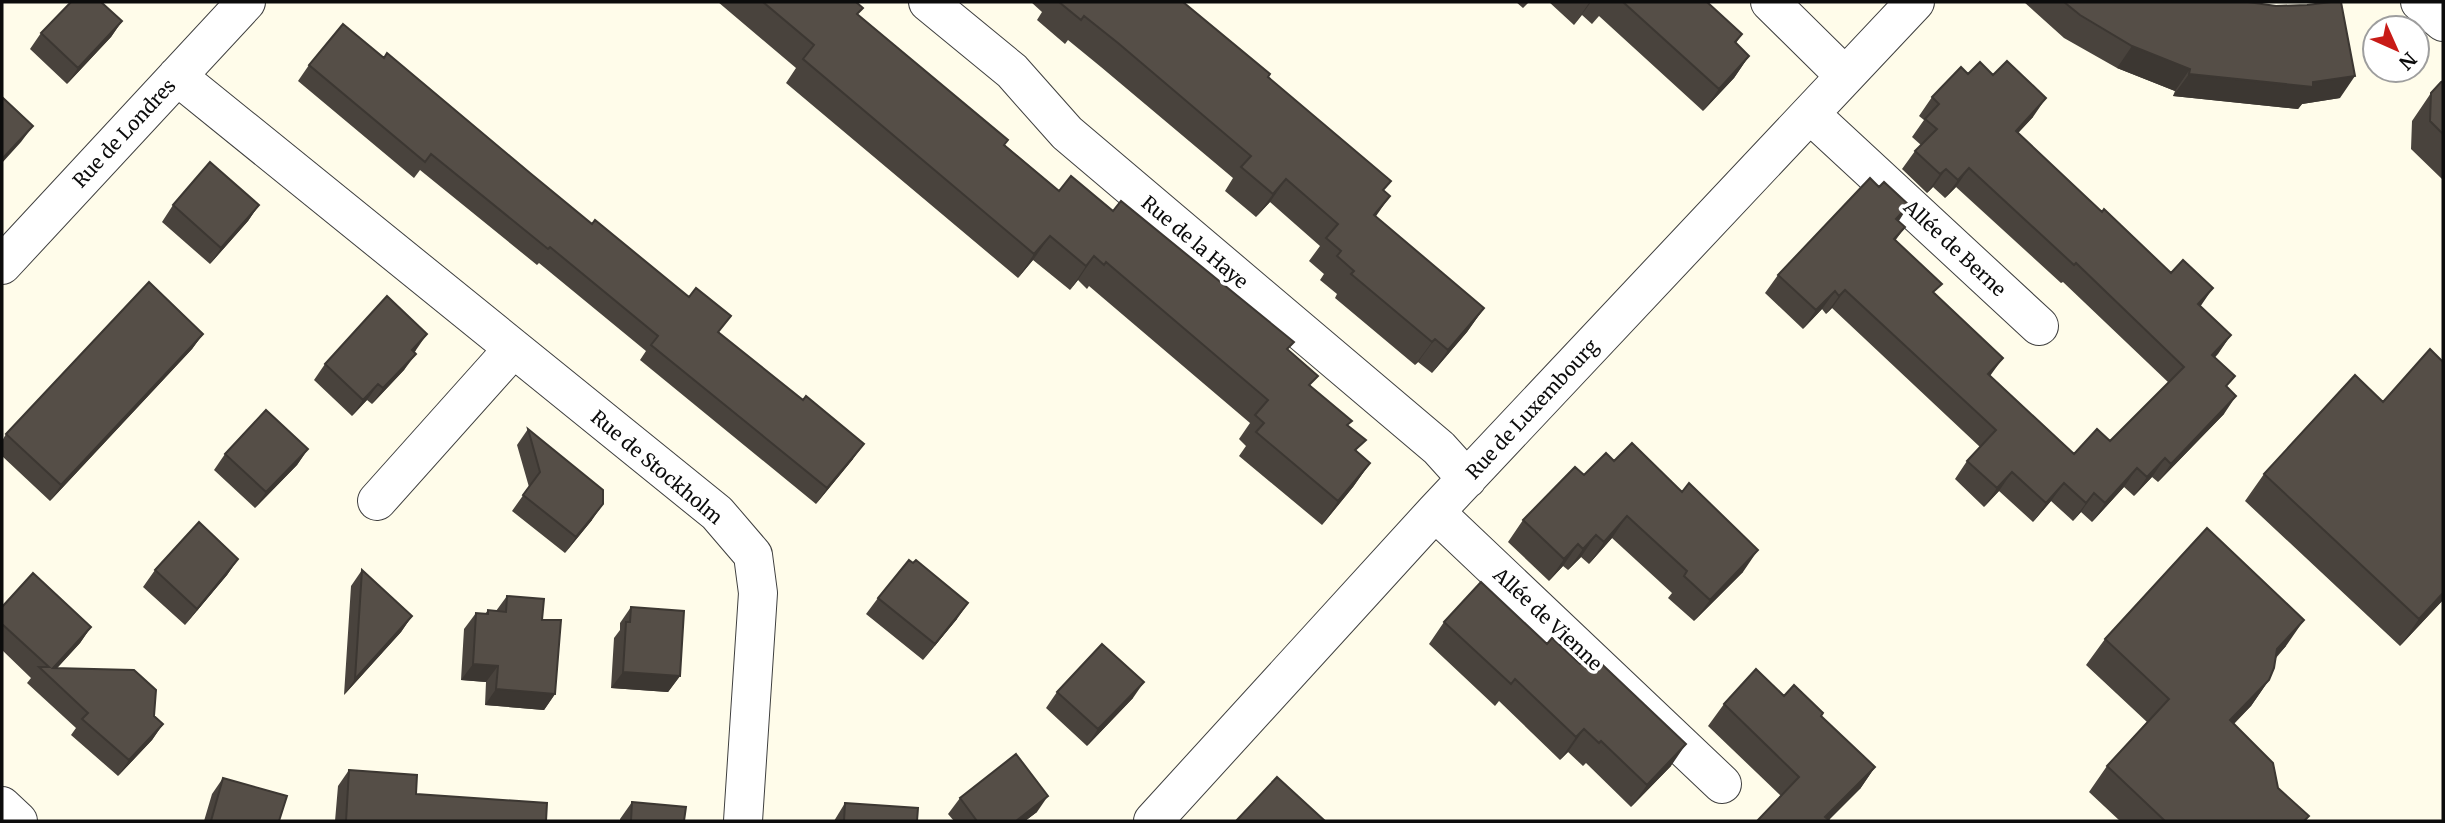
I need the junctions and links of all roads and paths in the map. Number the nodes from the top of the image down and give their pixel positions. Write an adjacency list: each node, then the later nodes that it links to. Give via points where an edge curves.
1 (246, 2): 7 (street, Rue de Londres)
2 (928, 2): 13 (street, Rue de la Haye, via 1012,71 1066,133 1439,448)
3 (1770, 2): 8 (street)
4 (1915, 2): 8 (street, Rue de Luxembourg)
5 (2420, 2): 6 (street)
6 (2443, 22)
7 (177, 76): 10 (street, Rue de Londres); 12 (street, Rue de Stockholm)
8 (1845, 76): 9 (street, Rue de Luxembourg)
9 (1810, 114): 11 (street, Allée de Berne); 13 (street, Rue de Luxembourg)
10 (2, 265)
11 (2039, 326)
12 (513, 349): 14 (street); 19 (street, Rue de Stockholm, via 717,513 753,555 758,593)
13 (1467, 479): 15 (street, Rue de Luxembourg)
14 (377, 501)
15 (1435, 512): 16 (street, Allée de Vienne); 20 (street, Rue de Luxembourg)
16 (1722, 784)
17 (2, 806): 18 (street)
18 (18, 821)
19 (743, 821)
20 (1153, 821)

